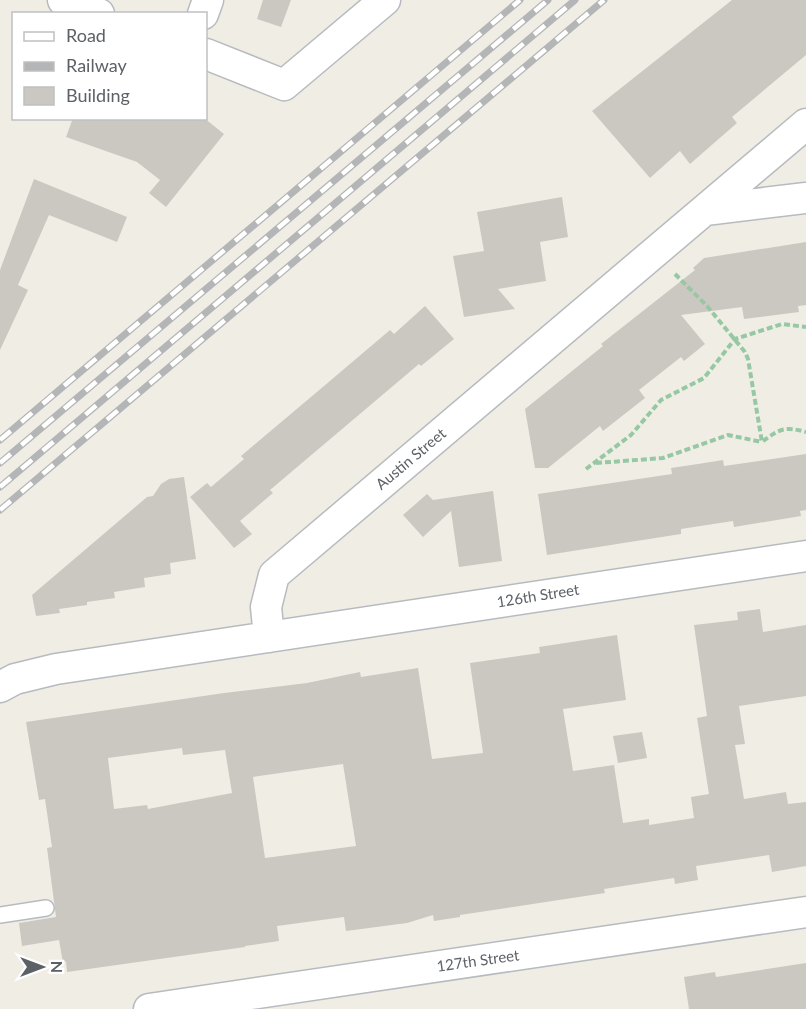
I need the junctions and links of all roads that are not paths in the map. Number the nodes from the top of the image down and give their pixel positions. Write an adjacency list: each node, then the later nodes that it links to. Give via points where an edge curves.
1 (63, 0): 3 (street)
2 (385, 0): 4 (street, via 284,85)
3 (94, 12)
4 (207, 54)
5 (806, 124): 7 (street, Austin Street)
6 (806, 198): 7 (street)
7 (705, 210): 9 (street, Austin Street, via 274,575 266,607)
8 (806, 556): 9 (street, 126th Street)
9 (269, 637): 10 (street, via 56,669)
10 (0, 687)
11 (46, 908): 13 (lane)
12 (806, 912): 14 (street, 127th Street)
13 (0, 915)
14 (149, 1009)

